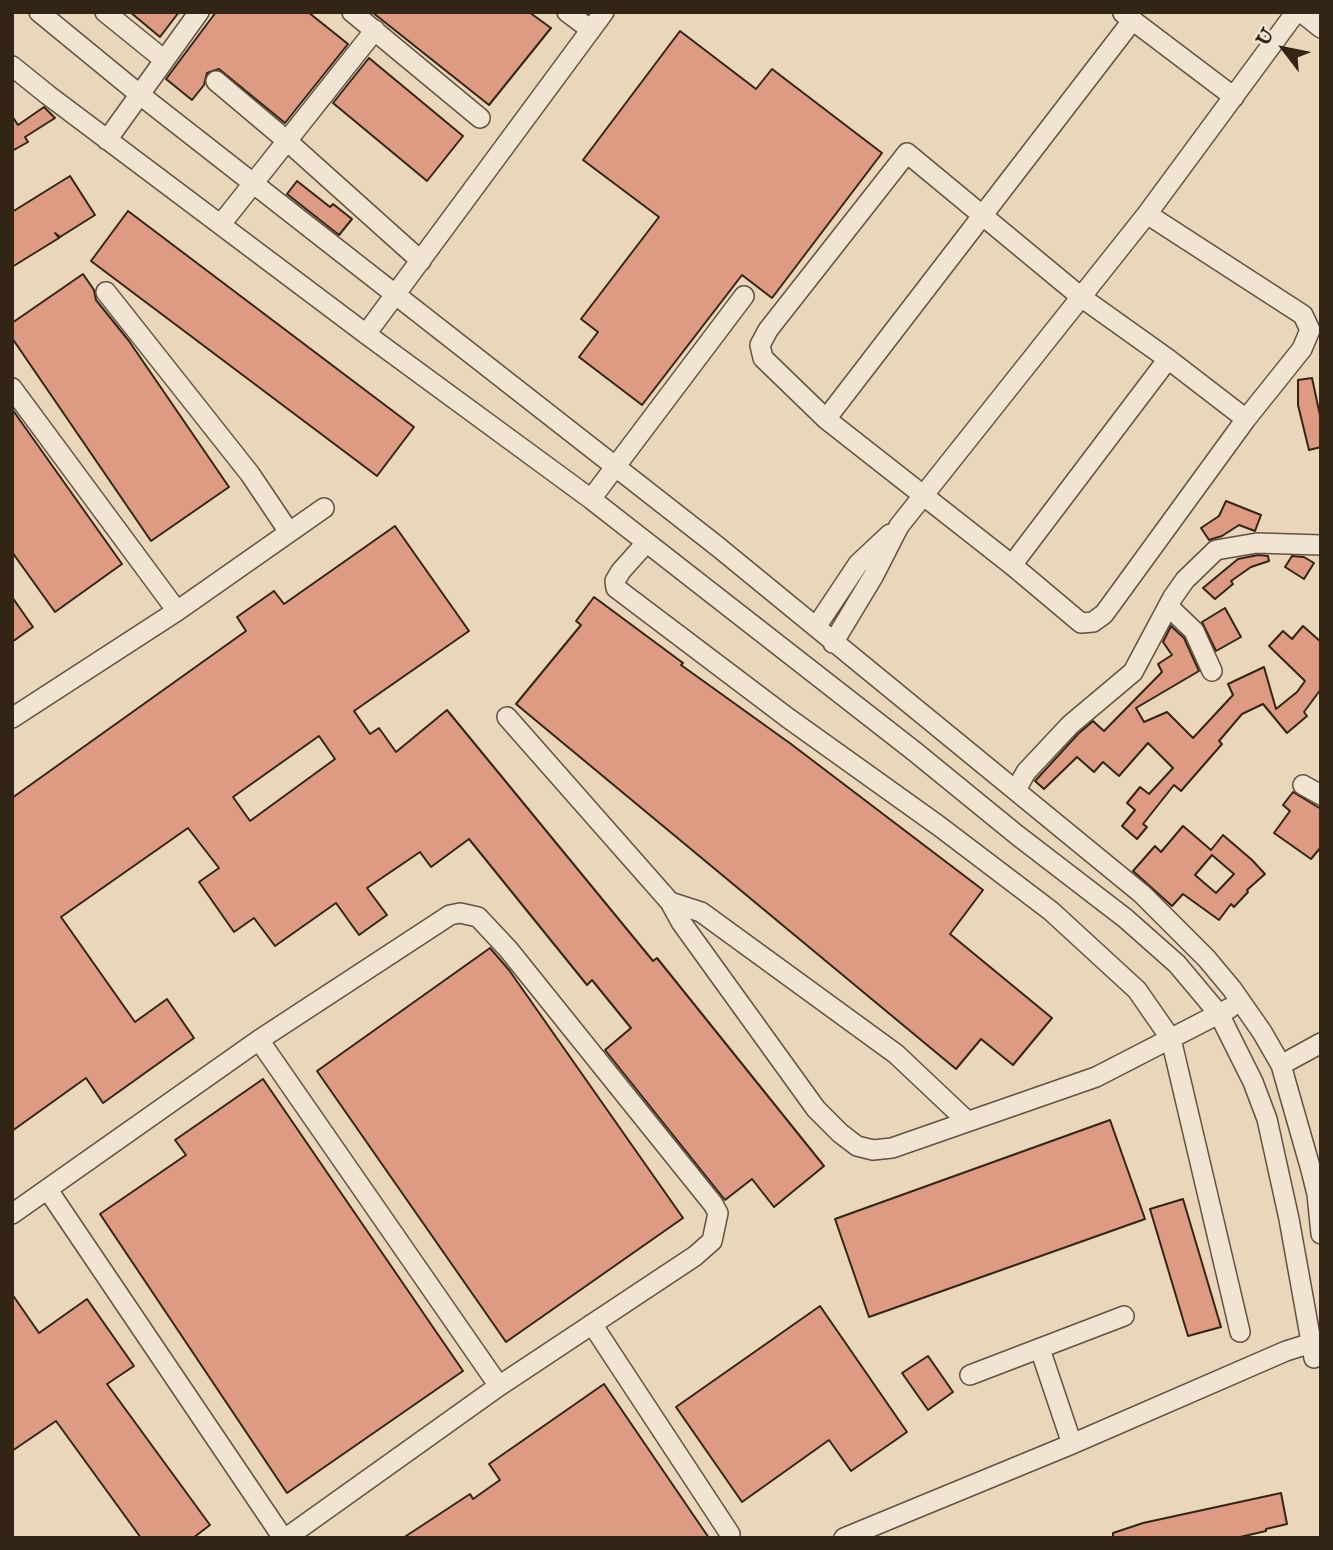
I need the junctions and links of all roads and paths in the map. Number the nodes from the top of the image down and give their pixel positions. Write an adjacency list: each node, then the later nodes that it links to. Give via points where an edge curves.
1 (39, 12): 15 (street)
2 (105, 12): 12 (street)
3 (199, 12): 12 (street)
4 (352, 12): 10 (street)
5 (567, 12): 11 (street)
6 (604, 12): 11 (street)
7 (1298, 12): 9 (street); 16 (street)
8 (1127, 16): 16 (street); 22 (street)
9 (1321, 28)
10 (375, 30): 17 (street); 19 (street)
11 (591, 30): 24 (street)
12 (163, 59): 15 (street)
13 (12, 66): 18 (street)
14 (216, 81): 19 (street)
15 (139, 94): 18 (street); 20 (street)
16 (1234, 97): 21 (street)
17 (480, 118)
18 (107, 140): 23 (street)
19 (286, 140): 20 (street); 24 (street)
20 (253, 183): 23 (street); 26 (street)
21 (1147, 214): 28 (street); 33 (street, via 1303,315 1310,330 1302,349)
22 (983, 217): 28 (street); 32 (street); 32 (street, via 907,153 768,330 760,345 763,358)
23 (220, 224): 29 (street)
24 (421, 261): 26 (street)
25 (106, 292): 39 (street, via 250,474)
26 (395, 296): 29 (street); 34 (street)
27 (744, 296): 34 (street)
28 (1081, 297): 30 (street); 35 (street)
29 (366, 334): 36 (street)
30 (1168, 359): 33 (street); 42 (street)
31 (12, 388): 44 (street)
32 (826, 419): 35 (street)
33 (1246, 419): 42 (street, via 1104,614 1093,622 1081,623)
34 (615, 467): 36 (street); 45 (street)
35 (922, 494): 38 (street); 42 (street)
36 (591, 499): 40 (street)
37 (324, 508): 39 (street)
38 (898, 526): 45 (street, via 858,564); 46 (street)
39 (289, 532): 44 (street)
40 (646, 543): 51 (street); 58 (street, via 615,580 616,588 1051,911 1137,990)
41 (1321, 545): 43 (street, via 1257,543 1216,550 1185,580)
42 (1012, 565)
43 (1169, 607): 47 (street, via 1194,631); 53 (street, via 1133,672 1070,724 1026,772)
44 (177, 611): 49 (street)
45 (817, 627): 46 (street)
46 (833, 643): 50 (street)
47 (1212, 671)
48 (507, 717): 55 (street)
49 (12, 718)
50 (934, 727): 51 (street); 53 (street)
51 (914, 751): 57 (street, via 1140,930 1177,964)
52 (1303, 785): 54 (street)
53 (1016, 790): 56 (street, via 1142,894 1207,959)
54 (1321, 795)
55 (670, 902): 62 (street, via 701,912 896,1054); 62 (street, via 816,1110 857,1146 892,1148)
56 (1241, 1001): 57 (street); 61 (street)
57 (1219, 1014): 58 (street); 70 (street, via 1267,1119)
58 (1171, 1039): 62 (street, via 1096,1077); 68 (street)
59 (260, 1040): 63 (street); 67 (street, via 450,915 478,917 718,1213 712,1241 695,1256); 72 (street)
60 (1321, 1043): 61 (street)
61 (1281, 1065): 65 (street, via 1317,1194)
62 (967, 1121)
63 (48, 1190): 64 (street); 75 (street)
64 (12, 1214)
65 (1321, 1234)
66 (1124, 1316): 69 (street)
67 (592, 1324): 72 (street); 74 (street)
68 (1240, 1332)
69 (1040, 1349): 71 (street); 73 (street)
70 (1316, 1349): 73 (street, via 1286,1351)
71 (970, 1376)
72 (499, 1386): 75 (street)
73 (1072, 1444): 76 (street)
74 (730, 1534)
75 (285, 1538)
76 (844, 1538)

